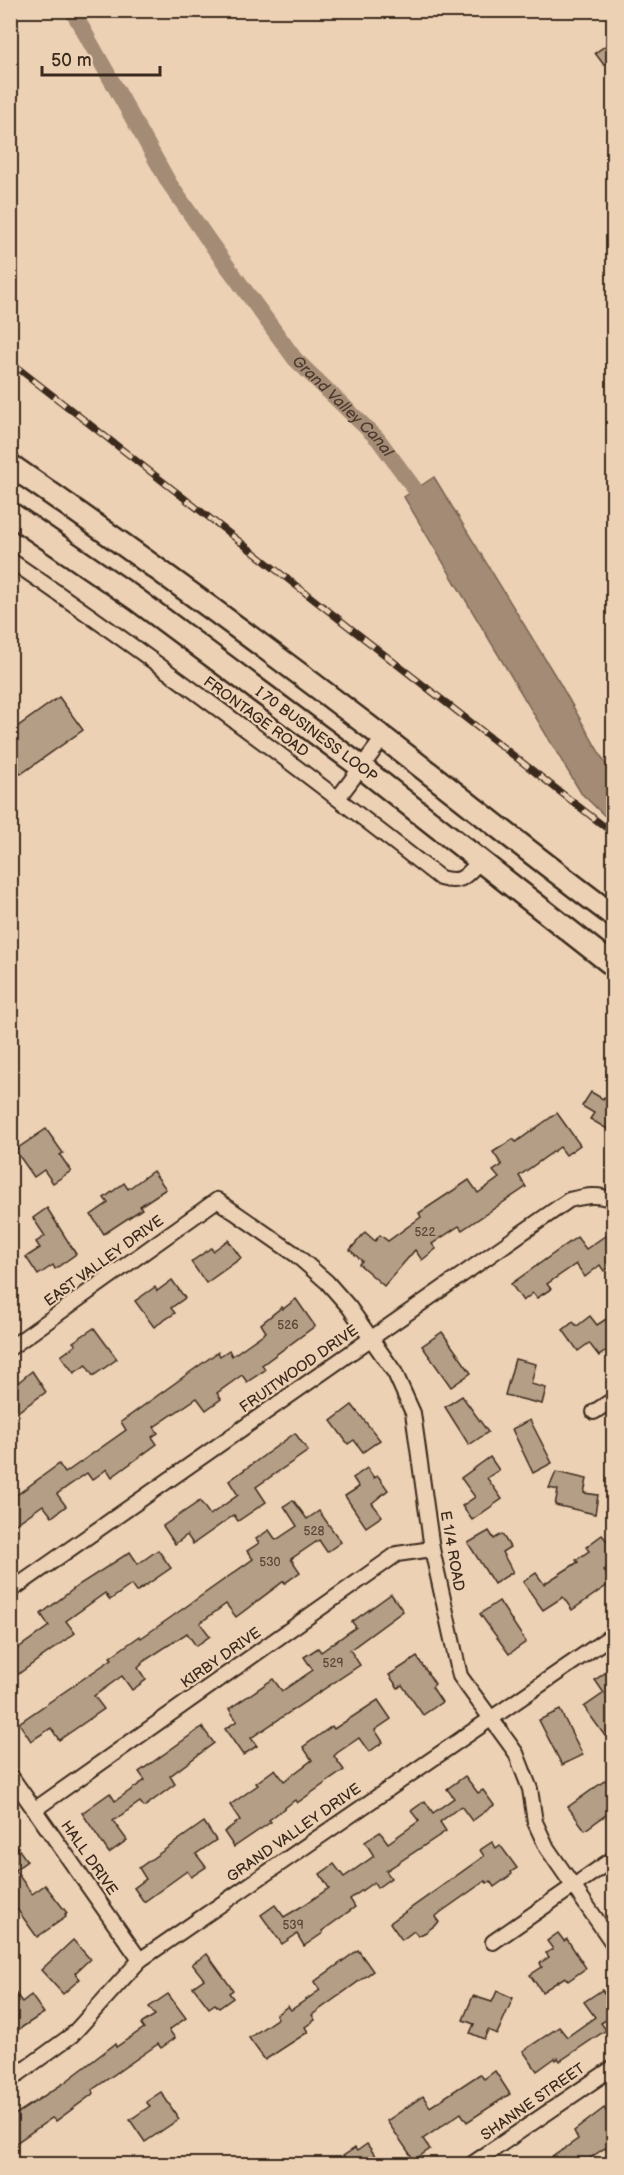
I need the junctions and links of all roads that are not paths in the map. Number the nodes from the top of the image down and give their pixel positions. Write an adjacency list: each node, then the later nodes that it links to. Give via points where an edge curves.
1 (10, 465): 4 (main road)
2 (10, 513): 5 (main road, I 70 BUSINESS LOOP, via 137,600)
3 (10, 560): 6 (street, FRONTAGE ROAD)
4 (384, 737): 5 (street); 8 (main road)
5 (361, 767): 6 (street); 7 (main road, I 70 BUSINESS LOOP)
6 (338, 798): 7 (street, FRONTAGE ROAD, via 440,878 459,880)
7 (479, 862): 9 (main road, I 70 BUSINESS LOOP)
8 (614, 916)
9 (614, 966)
10 (217, 1200): 12 (street, E 1/4 ROAD, via 295,1254 327,1282); 13 (street, EAST VALLEY DRIVE)
11 (614, 1201): 12 (street, FRUITWOOD DRIVE, via 589,1195 570,1200)
12 (372, 1338): 16 (street, E 1/4 ROAD, via 395,1373 413,1413); 17 (street, FRUITWOOD DRIVE)
13 (10, 1348)
14 (614, 1399): 15 (street)
15 (594, 1412)
16 (432, 1549): 19 (street, E 1/4 ROAD, via 460,1676); 21 (street, KIRBY DRIVE, via 397,1554)
17 (10, 1591)
18 (614, 1634): 19 (street, GRAND VALLEY DRIVE)
19 (491, 1717): 23 (street, E 1/4 ROAD, via 516,1753 530,1790 535,1822); 26 (street, GRAND VALLEY DRIVE)
20 (10, 1775): 21 (street, HALL DRIVE)
21 (34, 1810): 26 (street, HALL DRIVE)
22 (614, 1858): 23 (street)
23 (572, 1887): 24 (street); 25 (street, E 1/4 ROAD)
24 (493, 1942)
25 (614, 1945)
26 (140, 1960): 28 (street, GRAND VALLEY DRIVE, via 72,2036)
27 (612, 2070): 29 (street, SHANNE STREET)
28 (10, 2080)
29 (472, 2164)

